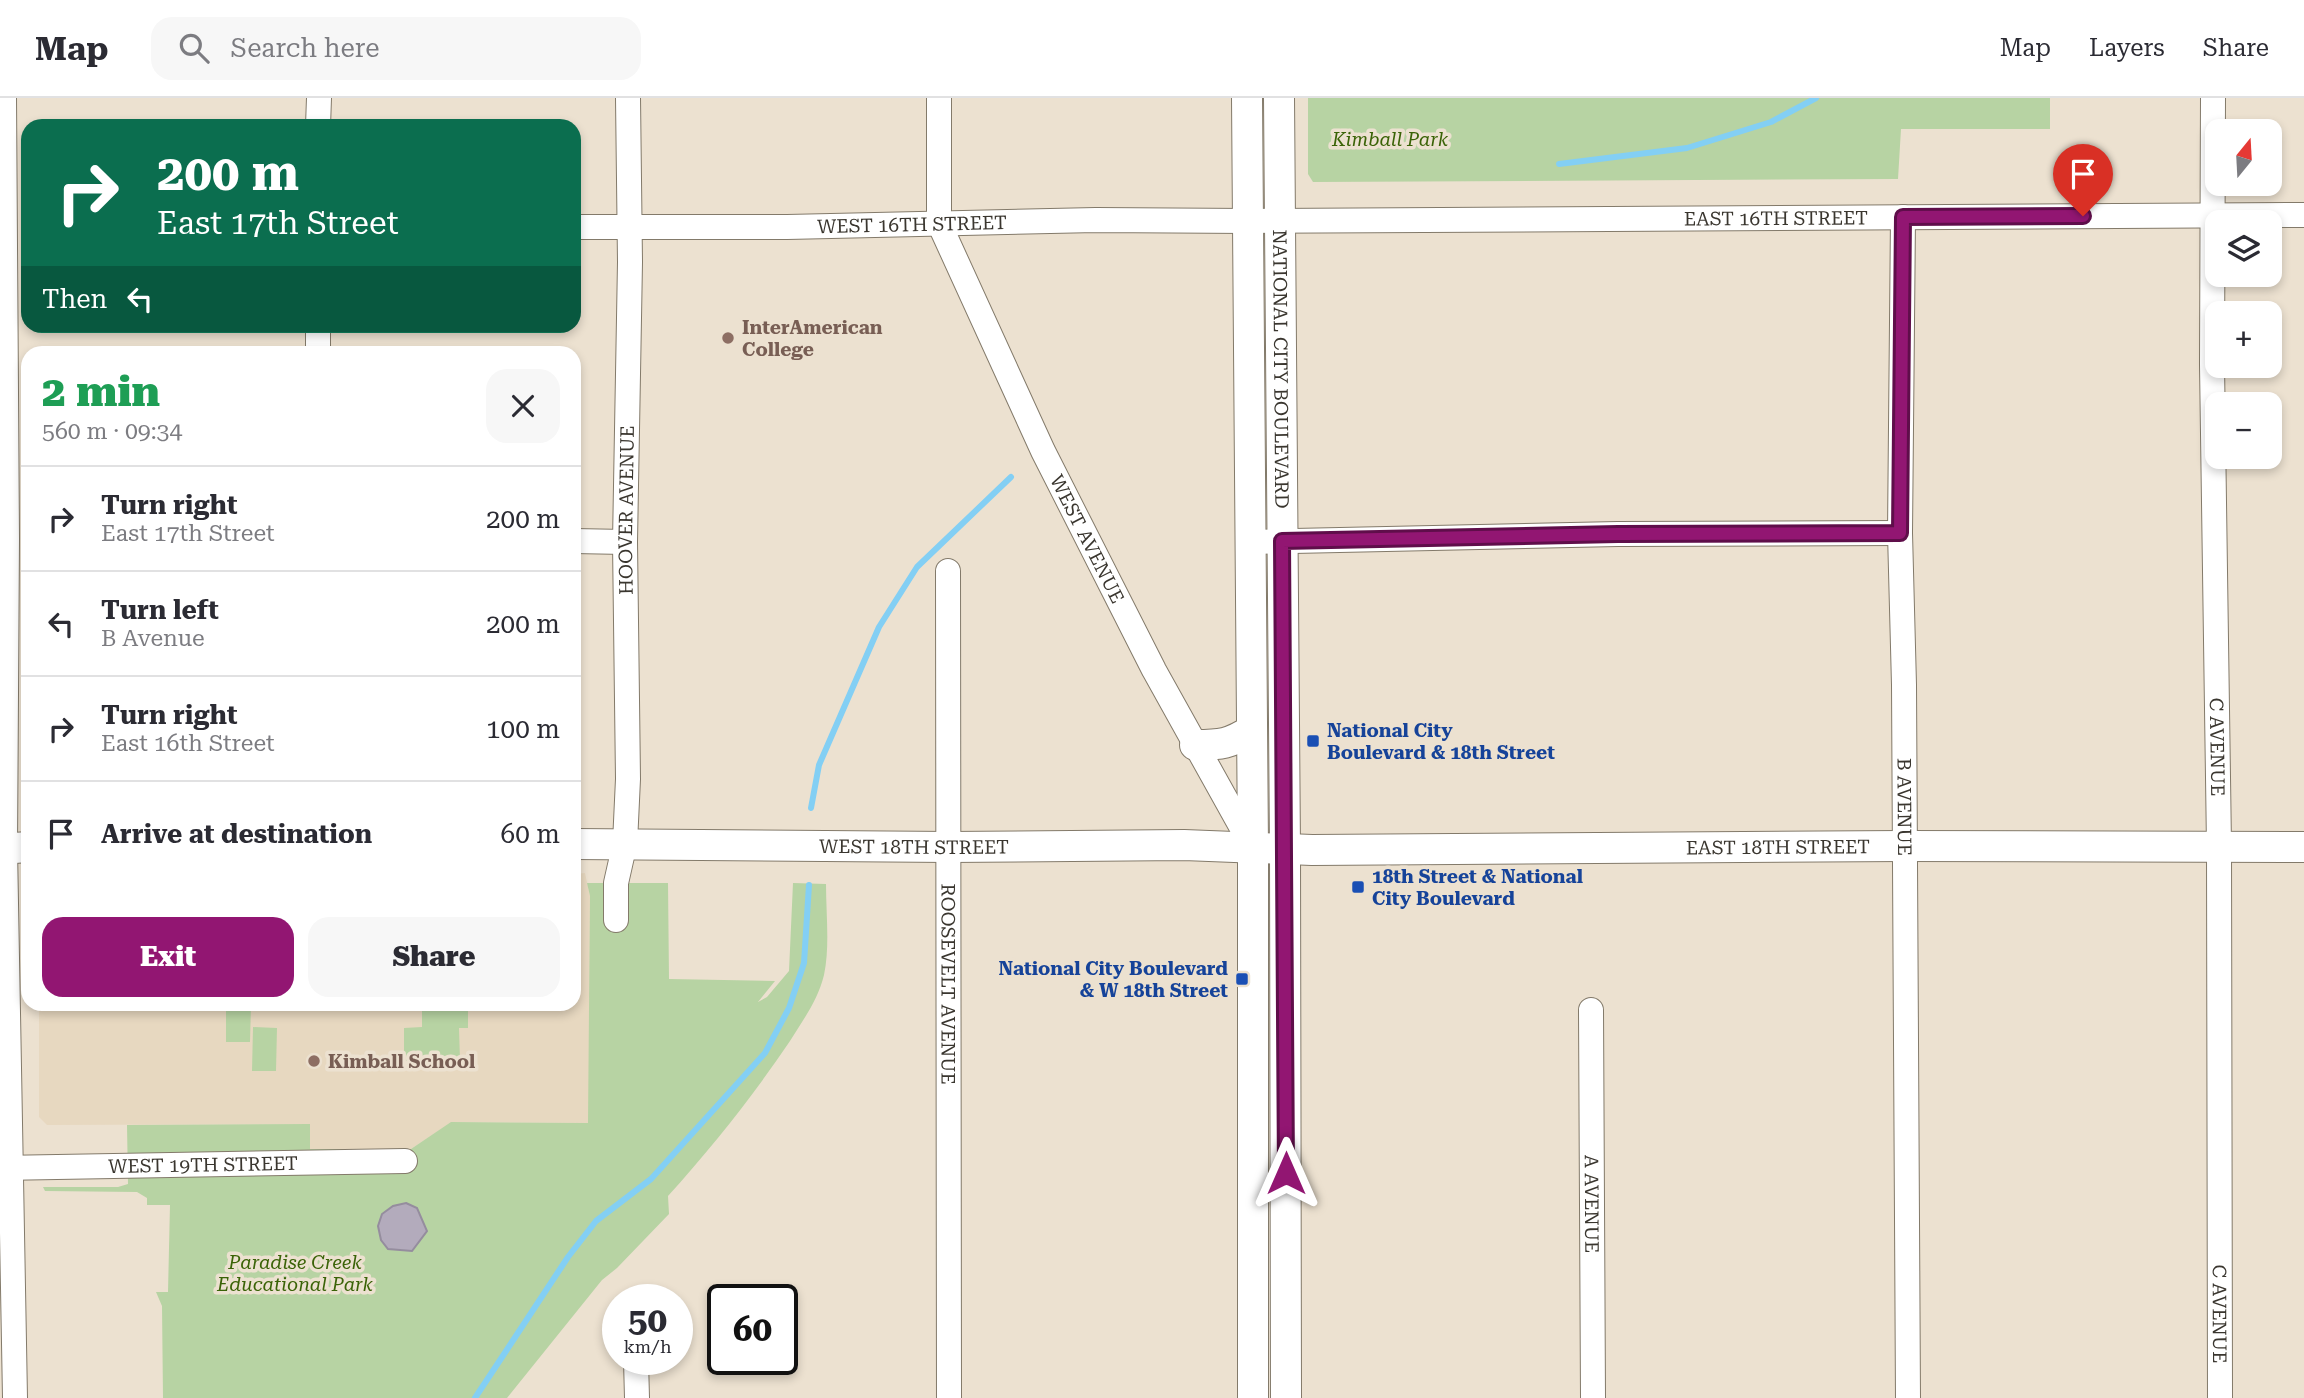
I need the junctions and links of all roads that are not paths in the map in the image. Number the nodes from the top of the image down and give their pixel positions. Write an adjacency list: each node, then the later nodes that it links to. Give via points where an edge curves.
1 (4, 98): 19 (street)
2 (319, 98): 8 (street)
3 (628, 98): 17 (street, HOOVER AVENUE)
4 (939, 98): 16 (street)
5 (1247, 98): 14 (main road, NATIONAL CITY BOULEVARD)
6 (1279, 98): 15 (main road, NATIONAL CITY BOULEVARD)
7 (2213, 98): 9 (street, C AVENUE)
8 (318, 119)
9 (2212, 210)
10 (2205, 215): 13 (street, EAST 16TH STREET)
11 (2282, 215): 12 (street, EAST 16TH STREET)
12 (2304, 215)
13 (1903, 217): 15 (street, EAST 16TH STREET); 21 (street, B AVENUE)
14 (1248, 221): 15 (street, EAST 16TH STREET); 16 (street, WEST 16TH STREET); 26 (main road, NATIONAL CITY BOULEVARD)
15 (1280, 221): 24 (main road, NATIONAL CITY BOULEVARD)
16 (939, 223): 17 (street, WEST 16TH STREET); 29 (street, WEST AVENUE, via 1043,451)
17 (630, 226): 18 (street, WEST 16TH STREET); 25 (street, HOOVER AVENUE)
18 (581, 227)
19 (11, 232): 22 (street)
20 (2213, 287): 33 (street, C AVENUE)
21 (1900, 533): 24 (street); 32 (street, B AVENUE)
22 (12, 539): 36 (street)
23 (581, 541): 25 (street)
24 (1282, 541): 26 (street); 38 (main road, NATIONAL CITY BOULEVARD)
25 (625, 542): 31 (street, HOOVER AVENUE)
26 (1250, 542): 28 (main road, NATIONAL CITY BOULEVARD)
27 (947, 571): 34 (street, ROOSEVELT AVENUE)
28 (1252, 730): 29 (main road, via 1231,742); 37 (main road, NATIONAL CITY BOULEVARD)
29 (1195, 744): 37 (street, WEST AVENUE)
30 (581, 844): 31 (main road, WEST 18TH STREET)
31 (625, 844): 34 (main road, WEST 18TH STREET); 39 (street, HOOVER AVENUE, via 616,883)
32 (1903, 846): 33 (main road, EAST 18TH STREET); 38 (main road, EAST 18TH STREET); 50 (street, B AVENUE)
33 (2219, 846): 35 (main road, EAST 18TH STREET); 51 (street, C AVENUE)
34 (949, 847): 37 (main road, WEST 18TH STREET); 46 (street, ROOSEVELT AVENUE)
35 (2304, 847)
36 (11, 848): 42 (street)
37 (1254, 848): 38 (main road, EAST 18TH STREET); 47 (main road, NATIONAL CITY BOULEVARD)
38 (1285, 849): 48 (main road, NATIONAL CITY BOULEVARD)
39 (615, 920)
40 (1591, 1010): 49 (street, A AVENUE)
41 (405, 1161): 42 (street, WEST 19TH STREET)
42 (5, 1168): 44 (street)
43 (636, 1375): 45 (street)
44 (15, 1398)
45 (637, 1398)
46 (949, 1398)
47 (1254, 1398)
48 (1286, 1398)
49 (1593, 1398)
50 (1908, 1398)
51 (2220, 1398)

